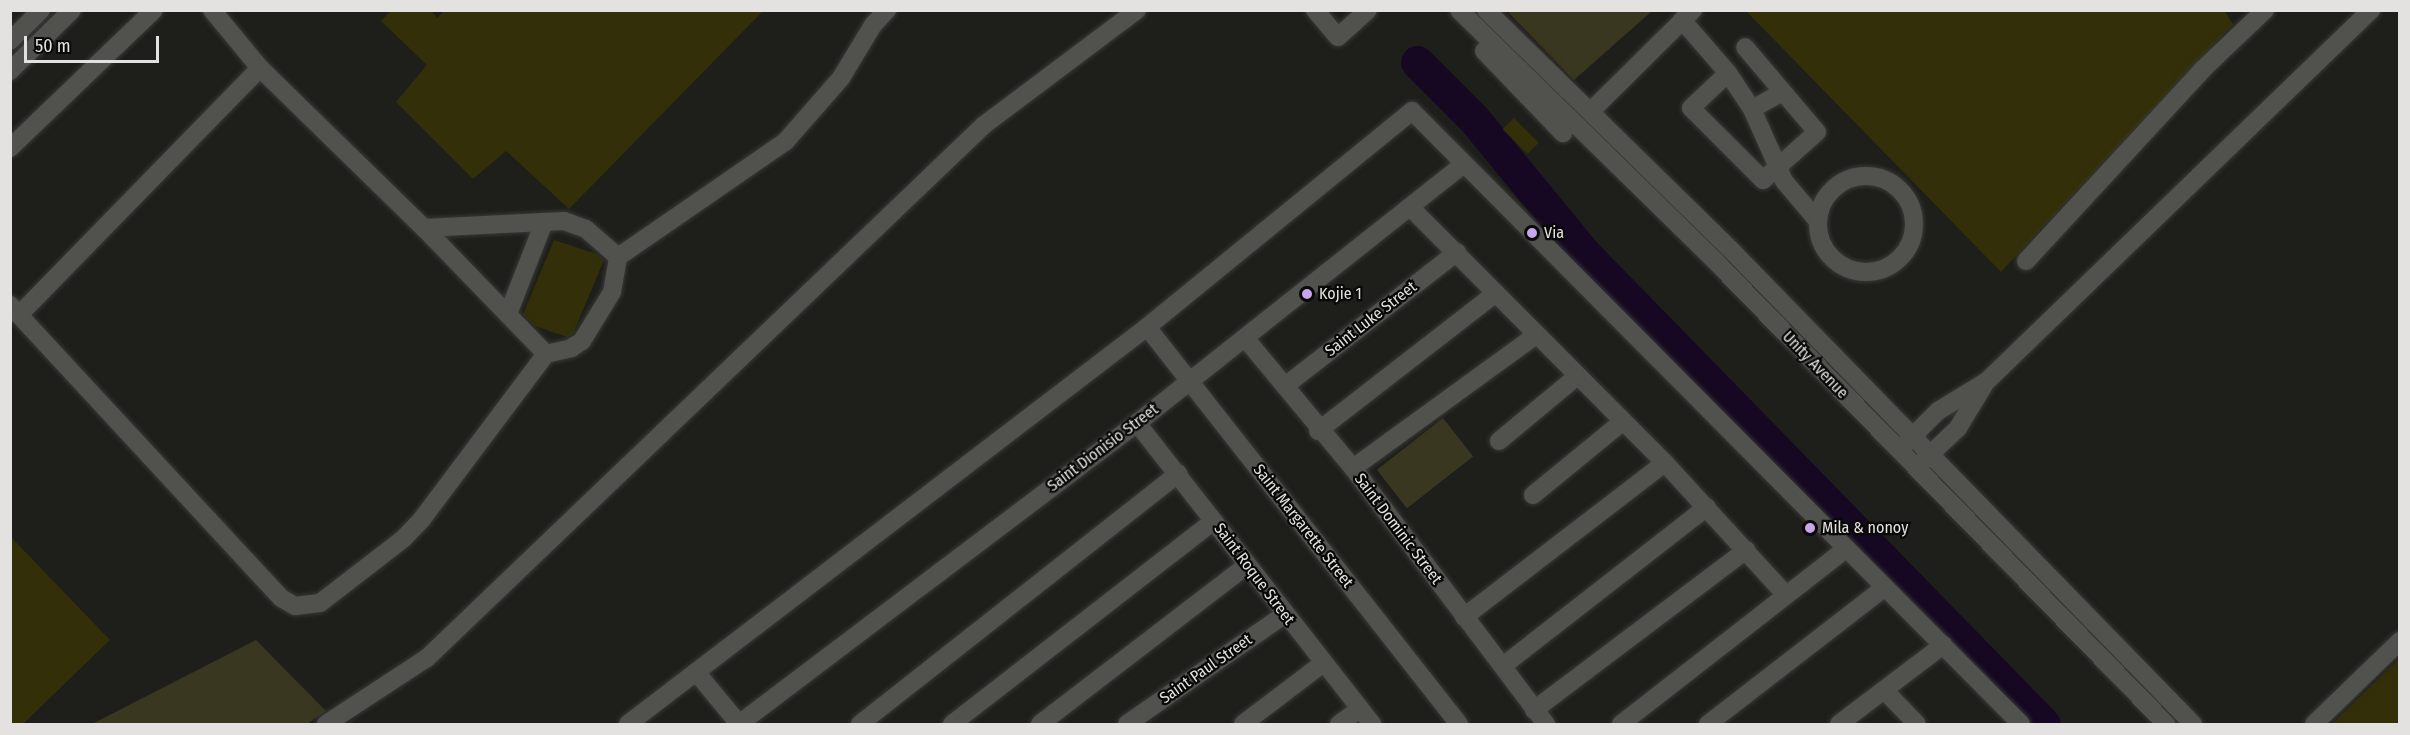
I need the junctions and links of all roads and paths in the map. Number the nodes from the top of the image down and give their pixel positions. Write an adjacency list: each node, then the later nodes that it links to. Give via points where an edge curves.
1 (41, 10): 15 (street)
2 (72, 10): 18 (street)
3 (154, 10): 24 (street)
4 (212, 10): 17 (street)
5 (887, 10): 32 (street, via 873,25 841,78 785,142)
6 (1137, 10): 74 (street, via 984,125 427,658)
7 (1315, 10): 8 (street, via 1338,37)
8 (1368, 10)
9 (1459, 10): 14 (street, Unity Avenue)
10 (1486, 10): 22 (street, Unity Avenue)
11 (2265, 10): 33 (street, via 2202,70)
12 (2371, 10): 42 (street)
13 (1688, 15): 19 (street); 22 (street)
14 (1481, 32): 23 (street, via 1482,49); 50 (street, Unity Avenue, via 1719,265)
15 (10, 41)
16 (1745, 48): 20 (street)
17 (260, 68): 30 (street); 35 (street)
18 (10, 71)
19 (1728, 74): 21 (street); 26 (street, via 1691,108 1763,180)
20 (1781, 93): 21 (street); 26 (street, via 1817,132)
21 (1752, 109): 26 (street)
22 (1591, 111): 48 (street, Unity Avenue)
23 (1563, 133)
24 (10, 148)
25 (1463, 165): 27 (street, Saint Dionisio Street); 37 (street, via 1412,111); 59 (street)
26 (1779, 170): 28 (street)
27 (1410, 207): 31 (street); 39 (street, Saint Dionisio Street)
28 (1817, 220): 28 (street, via 1822,246 1840,266 1865,273 1895,264 1908,249 1914,231 1913,211 1904,194 1889,181 1871,175 1851,177 1834,186 1822,202)
29 (544, 222): 30 (street); 32 (street, via 564,221 586,229); 36 (street)
30 (424, 228): 36 (street)
31 (1457, 252): 34 (street); 44 (street, Saint Luke Street)
32 (618, 257): 40 (street, via 612,292 582,341)
33 (2026, 261)
34 (1496, 293): 38 (street); 47 (street)
35 (15, 310): 40 (street, via 281,598 295,606 320,603 403,539)
36 (508, 314): 40 (street)
37 (1147, 327): 43 (street, Saint Margarette Street); 70 (street)
38 (1535, 336): 41 (street); 53 (street)
39 (1245, 338): 43 (street, Saint Dionisio Street); 44 (street, Saint Dominic Street)
40 (546, 354)
41 (1576, 377): 46 (street); 49 (street)
42 (1987, 381): 48 (street, via 1938,411); 51 (street, via 1958,428)
43 (1190, 382): 45 (street, Saint Dionisio Street); 84 (street, Saint Margarette Street)
44 (1286, 386): 47 (street, Saint Dominic Street)
45 (1137, 423): 55 (street, Saint Roque Street); 76 (street, Saint Dionisio Street)
46 (1621, 423): 52 (street); 56 (street)
47 (1318, 430): 53 (street, Saint Dominic Street)
48 (1912, 437): 50 (street); 51 (street, Unity Avenue)
49 (1499, 441)
50 (1898, 450): 54 (street, Unity Avenue)
51 (1930, 456): 54 (street); 92 (street, Unity Avenue)
52 (1665, 463): 57 (street); 65 (street)
53 (1353, 468): 65 (street, Saint Dominic Street)
54 (1915, 468): 91 (street, Unity Avenue)
55 (1178, 474): 58 (street, Saint Roque Street); 77 (street)
56 (1533, 495)
57 (1707, 507): 60 (street); 69 (street)
58 (1214, 520): 61 (street, Saint Roque Street); 78 (street)
59 (1846, 549): 62 (street); 63 (street)
60 (1746, 550): 63 (street); 73 (street)
61 (1247, 565): 64 (street, Saint Roque Street); 79 (street)
62 (1884, 588): 67 (street); 87 (street)
63 (1786, 595): 86 (street)
64 (1285, 614): 68 (street, Saint Roque Street); 80 (street, Saint Paul Street)
65 (1464, 617): 69 (street, Saint Dominic Street)
66 (2400, 641): 93 (street)
67 (1943, 645): 71 (street); 90 (street)
68 (1322, 664): 72 (street, Saint Roque Street); 81 (street)
69 (1504, 665): 73 (street, Saint Dominic Street)
70 (696, 672): 75 (street); 76 (street)
71 (1884, 690): 88 (street); 89 (street)
72 (1360, 709): 82 (street); 83 (street, Saint Roque Street)
73 (1534, 710): 85 (street, Saint Dominic Street)
74 (326, 724)
75 (628, 724)
76 (739, 724)
77 (860, 724)
78 (952, 724)
79 (1040, 724)
80 (1126, 724)
81 (1243, 724)
82 (1339, 724)
83 (1372, 724)
84 (1459, 724)
85 (1546, 724)
86 (1621, 724)
87 (1707, 724)
88 (1839, 724)
89 (1917, 724)
90 (2021, 724)
91 (2166, 724)
92 (2193, 724)
93 (2314, 724)

